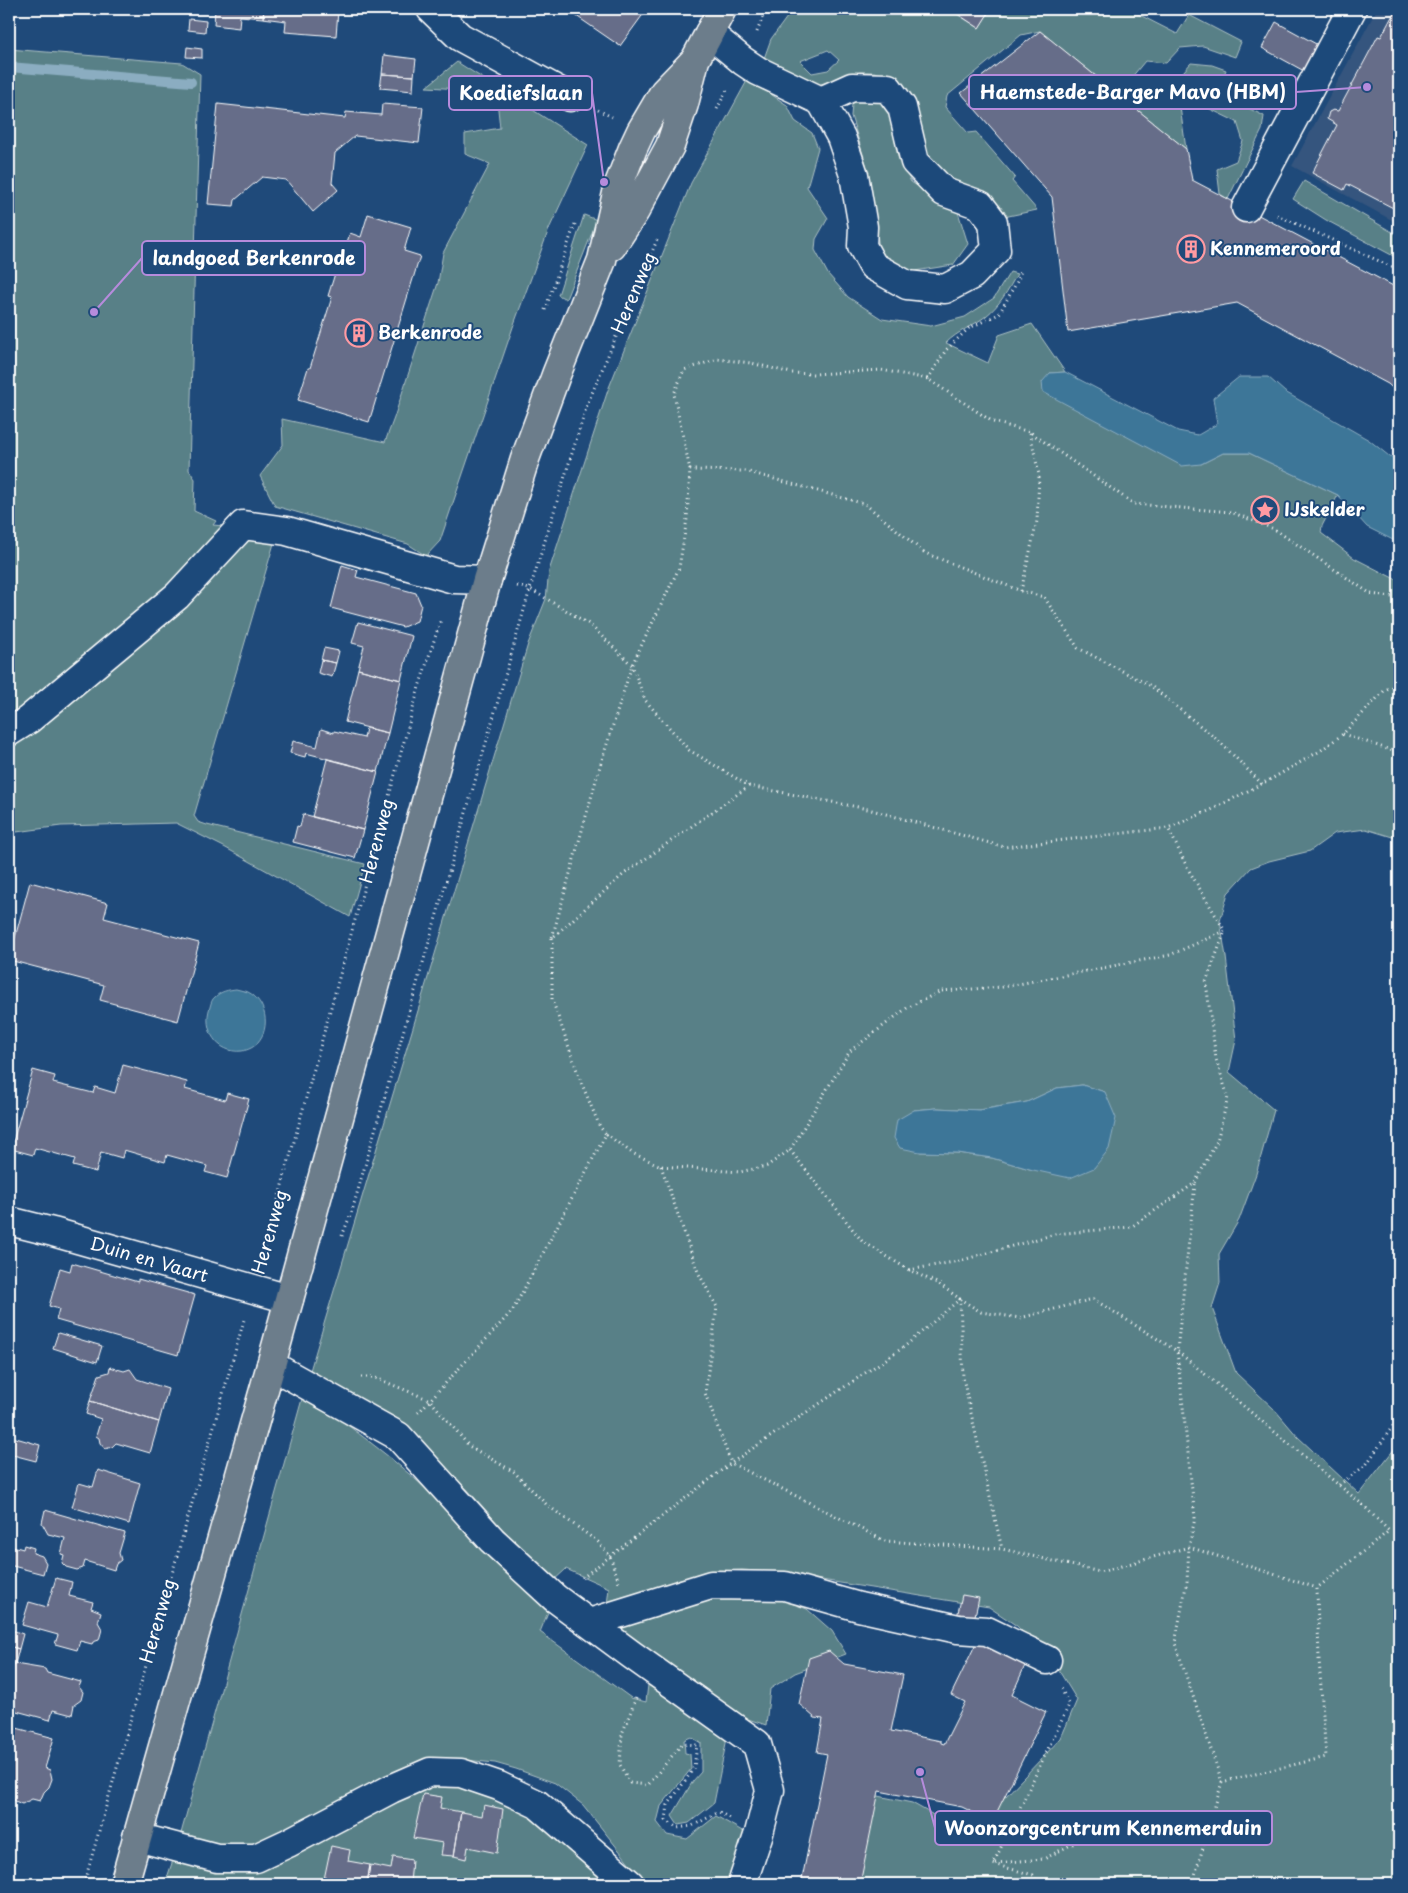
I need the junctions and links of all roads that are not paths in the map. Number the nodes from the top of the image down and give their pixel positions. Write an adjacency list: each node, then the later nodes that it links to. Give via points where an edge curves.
1 (431, 9): 5 (street, via 460,37)
2 (722, 9): 4 (main road, Herenweg)
3 (1352, 9): 7 (street)
4 (709, 32): 6 (street, via 743,62); 8 (main road, Herenweg, via 695,60 664,92 641,131 619,184 602,260 528,451)
5 (570, 96)
6 (821, 101): 6 (street, via 841,137 854,175 863,227 862,246 873,266 908,285 945,289 972,275 996,250 993,222 980,204 944,192 915,162 902,106 888,88 852,87)
7 (1258, 210)
8 (487, 580): 9 (street, via 454,579 287,531 243,525 177,596 28,720); 11 (main road, Herenweg)
9 (9, 732)
10 (9, 1221): 11 (street, Duin en Vaart)
11 (289, 1299): 12 (main road, Herenweg)
12 (271, 1366): 13 (street, via 398,1436 492,1540); 15 (main road, Herenweg)
13 (589, 1623): 14 (street, via 711,1584 785,1586 868,1609 958,1629 987,1631); 18 (street, via 757,1744 770,1790)
14 (1047, 1660)
15 (137, 1837): 16 (main road, Herenweg); 17 (street, via 217,1858 256,1858 430,1772 461,1773 537,1804)
16 (124, 1884)
17 (630, 1884)
18 (742, 1884)

